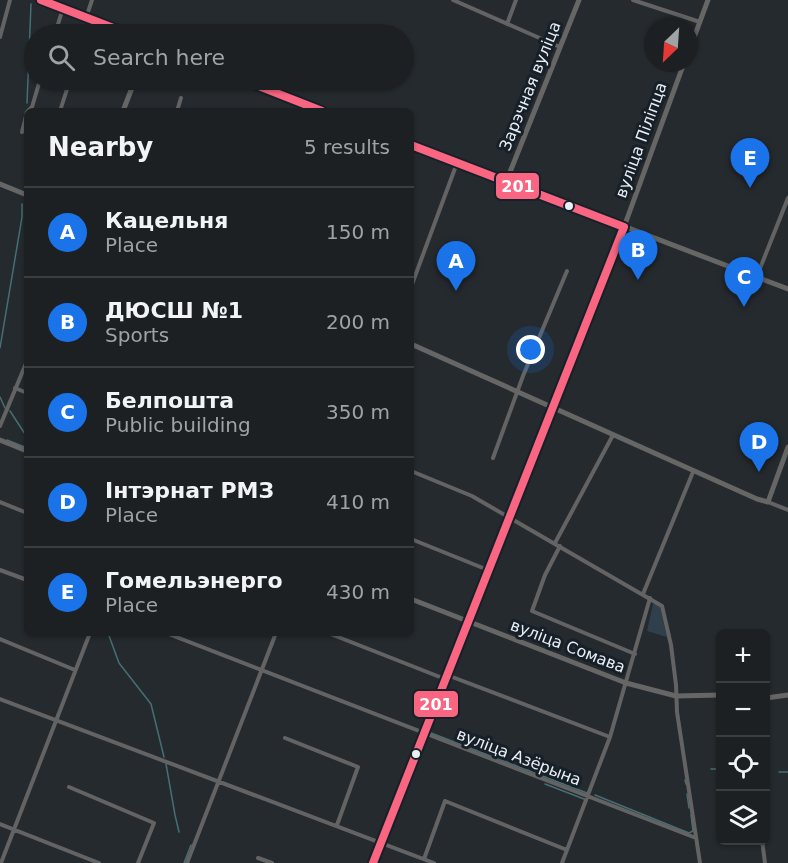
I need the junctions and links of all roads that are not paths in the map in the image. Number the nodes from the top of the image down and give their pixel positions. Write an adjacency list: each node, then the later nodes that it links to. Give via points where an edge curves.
1 (10, 0): 17 (street)
2 (40, 0): 9 (street)
3 (92, 0): 10 (street)
4 (452, 0): 15 (street)
5 (516, 0): 15 (street)
6 (579, 0): 18 (street, Зарэчная вуліца)
7 (633, 0): 11 (street)
8 (708, 0): 11 (street)
9 (63, 8): 10 (street); 12 (street)
10 (88, 19): 13 (street); 14 (street)
11 (700, 22): 16 (street)
12 (58, 24)
13 (87, 24)
14 (102, 24)
15 (507, 24): 18 (street)
16 (698, 27)
17 (0, 37)
18 (560, 47): 34 (street, Зарэчная вуліца)
19 (681, 72): 38 (street, вуліца Піліпца)
20 (37, 90): 25 (street)
21 (67, 90): 26 (street)
22 (131, 90): 27 (street)
23 (268, 90): 29 (street)
24 (182, 98): 28 (street)
25 (31, 108)
26 (61, 108)
27 (124, 108)
28 (178, 108)
29 (314, 108)
30 (24, 125): 31 (street)
31 (22, 132)
32 (414, 146): 33 (street)
33 (457, 163): 34 (street); 41 (street)
34 (506, 182): 38 (street)
35 (0, 184): 36 (street)
36 (24, 194)
37 (788, 198): 40 (street)
38 (624, 227): 40 (street); 48 (street, вуліца Піліпца)
39 (567, 271): 46 (street)
40 (757, 276): 42 (street)
41 (414, 279)
42 (788, 289)
43 (414, 345): 46 (street)
44 (24, 368): 45 (street)
45 (15, 388): 47 (street); 49 (street)
46 (517, 391): 48 (street); 54 (street)
47 (24, 392)
48 (552, 406): 50 (street); 61 (street, вуліца Піліпца)
49 (0, 426)
50 (613, 435): 56 (street); 63 (street)
51 (0, 440): 53 (street)
52 (788, 447): 58 (street)
53 (24, 449)
54 (493, 458)
55 (414, 472): 61 (street)
56 (693, 472): 58 (street); 67 (street)
57 (0, 502): 60 (street)
58 (768, 502): 59 (street)
59 (788, 510)
60 (24, 512)
61 (509, 516): 63 (street); 65 (street, вуліца Піліпца)
62 (414, 540): 65 (street)
63 (557, 545): 67 (street); 76 (street, via 532,611)
64 (0, 570): 66 (street)
65 (488, 570): 70 (street, вуліца Піліпца)
66 (24, 579)
67 (643, 594): 68 (street)
68 (650, 598): 76 (street); 83 (street, via 663,608)
69 (414, 600): 70 (street, вуліца Сомава)
70 (467, 621): 79 (street, вуліца Піліпца); 80 (street, вуліца Сомава)
71 (89, 636): 77 (street)
72 (174, 636): 78 (street, вуліца Азёрына)
73 (275, 636): 78 (street)
74 (336, 636): 79 (street)
75 (0, 639): 77 (street)
76 (635, 654): 80 (street)
77 (75, 670): 86 (street)
78 (262, 670): 87 (street, вуліца Азёрына); 90 (street)
79 (446, 677): 87 (street, вуліца Піліпца); 88 (street)
80 (626, 683): 83 (street, вуліца Сомава); 88 (street)
81 (716, 695): 83 (street, вуліца Сомава)
82 (788, 695): 84 (street)
83 (676, 696): 96 (street)
84 (770, 697)
85 (0, 699): 86 (street)
86 (56, 720): 90 (street); 95 (street)
87 (424, 733): 92 (street, вуліца Азёрына); 97 (street, вуліца Піліпца)
88 (610, 737): 92 (street)
89 (285, 738): 94 (street, via 358,767)
90 (219, 781): 94 (street); 105 (street)
91 (69, 787): 104 (street, via 154,823)
92 (588, 796): 96 (street, вуліца Азёрына); 99 (street)
93 (0, 824): 95 (street)
94 (336, 825): 97 (street)
95 (13, 830): 102 (street); 103 (street)
96 (696, 838): 110 (street)
97 (381, 842): 101 (street); 107 (street, вуліца Піліпца)
98 (763, 845): 111 (street)
99 (567, 850): 101 (street, via 445,801); 109 (street)
100 (258, 858): 106 (street)
101 (424, 859): 108 (street)
102 (2, 863)
103 (99, 863)
104 (138, 863)
105 (187, 863)
106 (272, 863)
107 (373, 863)
108 (434, 863)
109 (562, 863)
110 (700, 863)
111 (765, 863)

